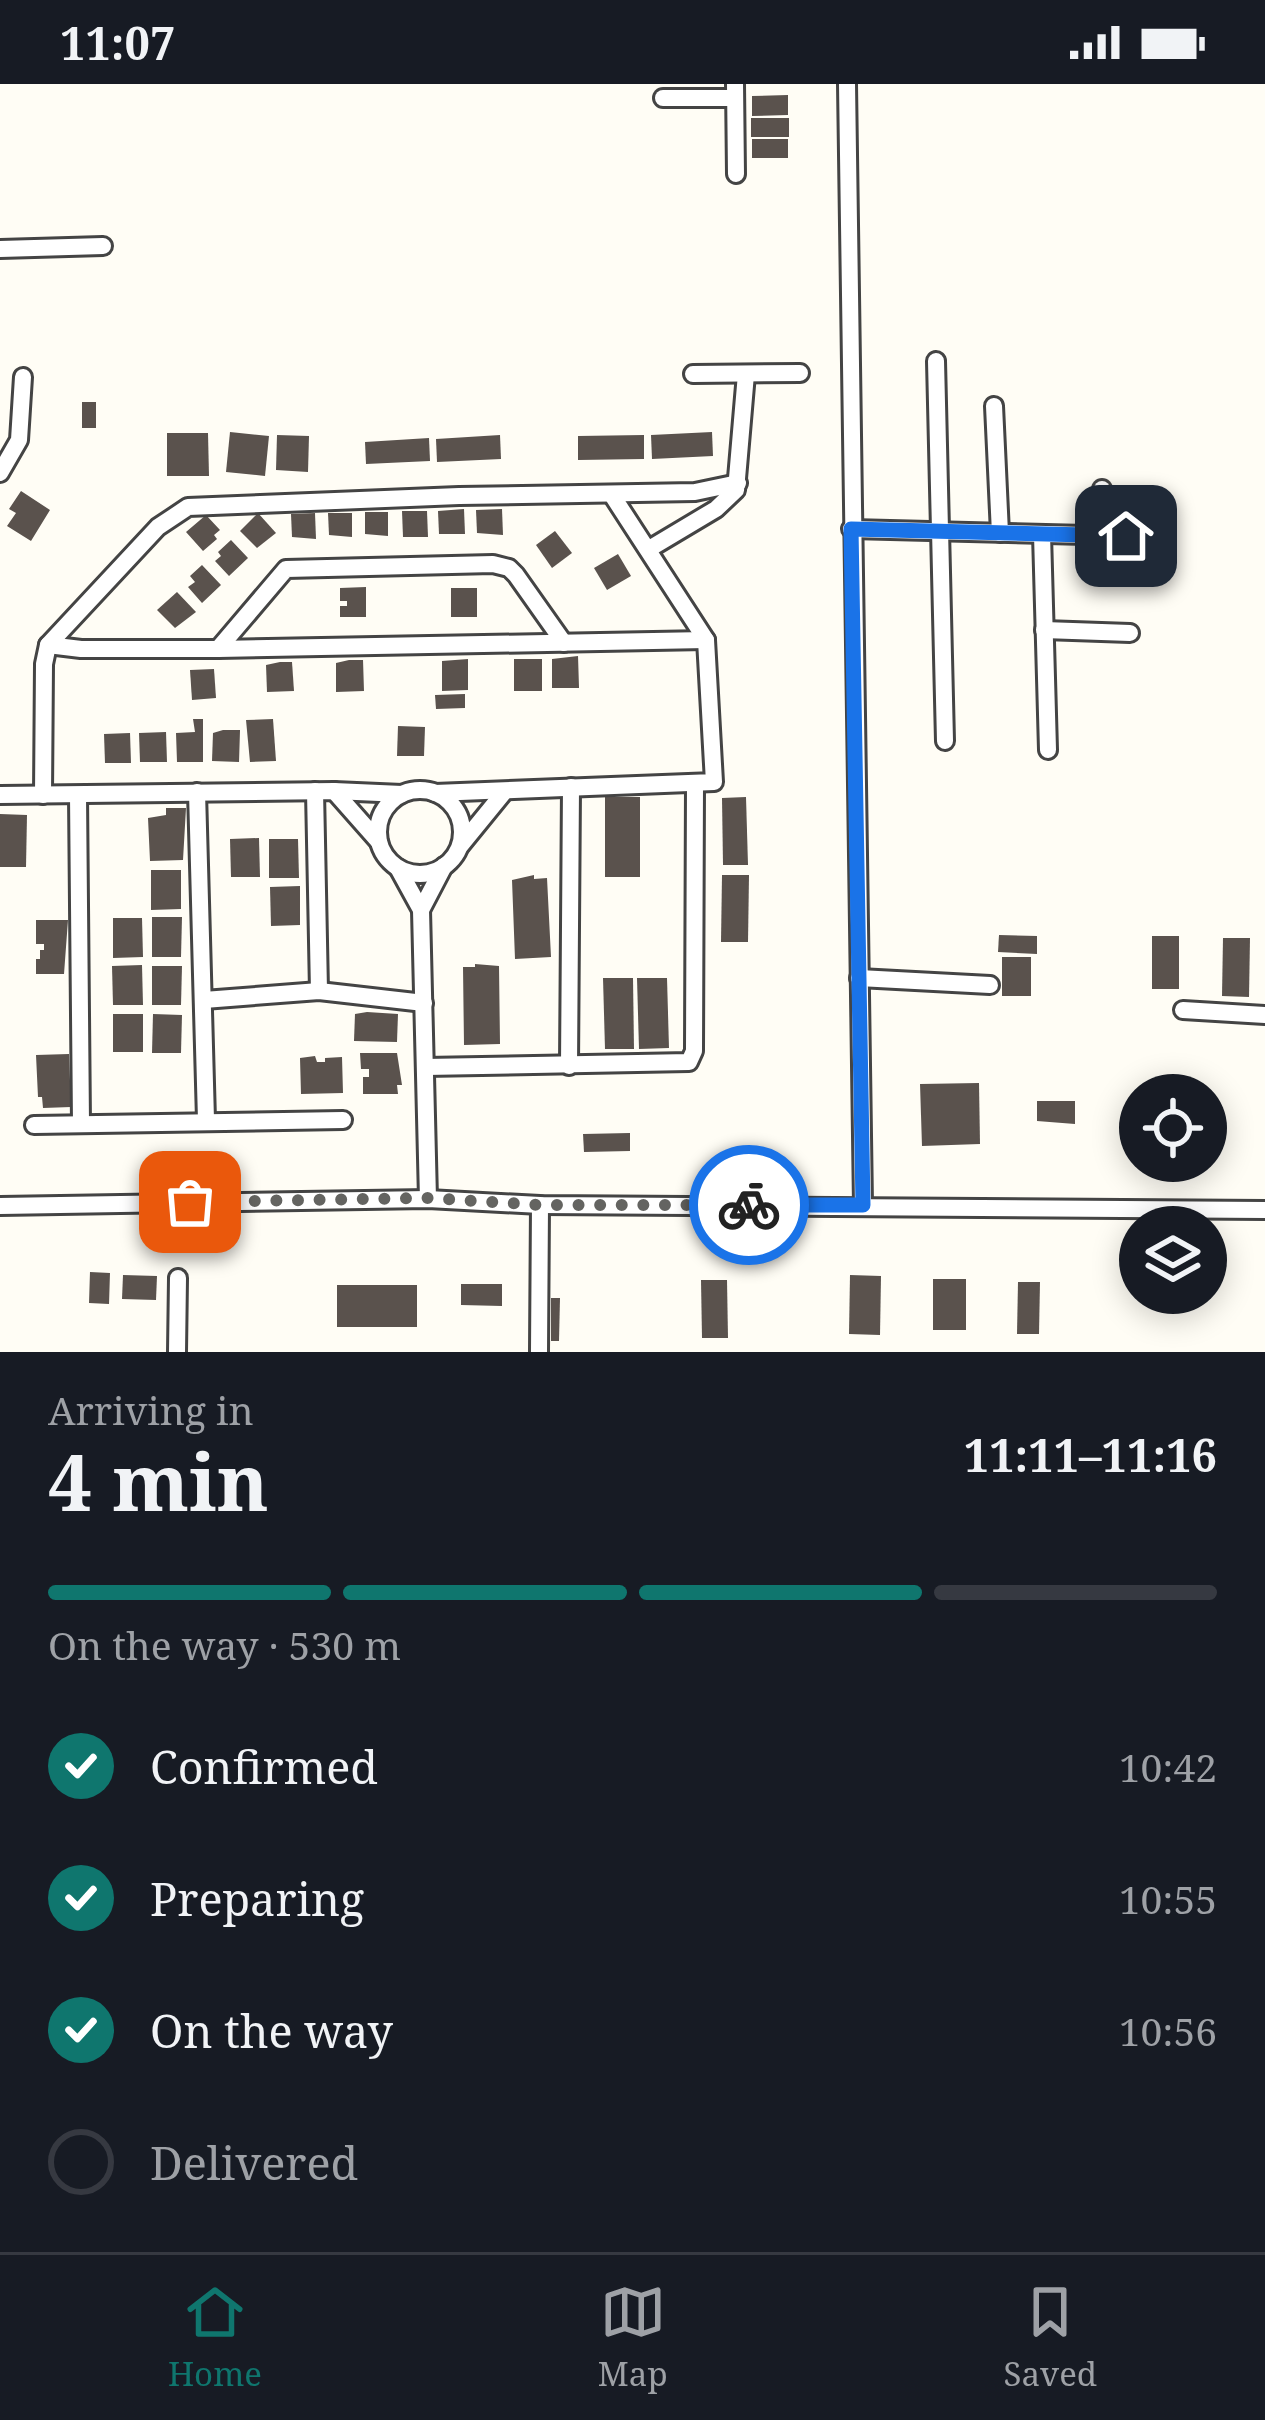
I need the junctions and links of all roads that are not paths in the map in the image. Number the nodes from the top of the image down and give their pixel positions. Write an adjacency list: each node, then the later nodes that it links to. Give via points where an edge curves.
1 (847, 84): 17 (street)
2 (735, 91): 3 (street); 4 (street)
3 (664, 98)
4 (736, 174)
5 (103, 246): 6 (street)
6 (0, 249)
7 (936, 361): 18 (street)
8 (800, 373): 10 (street)
9 (693, 374): 10 (street)
10 (746, 374): 14 (street)
11 (23, 377): 13 (street, via 19,440)
12 (994, 406): 19 (street)
13 (0, 472)
14 (738, 483): 16 (street); 23 (street, via 725,502)
15 (1102, 489): 21 (street)
16 (612, 495): 23 (street); 28 (street, via 188,507 158,527)
17 (851, 529): 18 (street); 47 (street)
18 (939, 531): 19 (street); 30 (street)
19 (1000, 533): 20 (street)
20 (1042, 534): 21 (street); 24 (street)
21 (1102, 536): 22 (street)
22 (1126, 536)
23 (650, 549): 26 (street)
24 (1044, 630): 25 (street); 31 (street)
25 (1130, 633)
26 (706, 640): 27 (street); 32 (street, via 716,778)
27 (564, 644): 29 (street); 29 (street, via 509,568 470,565 286,569)
28 (48, 645): 29 (street); 40 (street)
29 (218, 649)
30 (945, 741)
31 (1048, 750)
32 (695, 786): 33 (street); 55 (street, via 694,1052 677,1065)
33 (571, 788): 34 (street); 55 (street)
34 (506, 790): 37 (street); 43 (street)
35 (197, 791): 36 (street); 41 (street); 50 (street)
36 (324, 791): 38 (street); 42 (street); 49 (street)
37 (435, 793): 38 (street); 43 (street, via 458,816)
38 (402, 794): 42 (street, via 382,814)
39 (0, 795): 40 (street)
40 (43, 795): 41 (street)
41 (78, 795): 58 (street)
42 (379, 842): 45 (street)
43 (458, 848): 44 (street)
44 (445, 866): 45 (street, via 422,874); 46 (street)
45 (398, 868): 46 (street)
46 (421, 910): 51 (street)
47 (859, 978): 48 (street); 63 (street)
48 (990, 985)
49 (319, 991): 50 (street); 51 (street)
50 (205, 1000): 56 (street)
51 (424, 1004): 54 (street)
52 (1183, 1010): 53 (street)
53 (1265, 1015)
54 (425, 1066): 55 (street); 60 (street)
55 (569, 1066)
56 (206, 1120): 57 (street); 58 (street)
57 (343, 1120)
58 (81, 1124): 59 (street)
59 (34, 1125)
60 (428, 1198): 61 (street); 62 (street)
61 (0, 1205)
62 (540, 1205): 63 (street); 67 (street)
63 (863, 1205): 64 (street)
64 (1265, 1210)
65 (178, 1278): 66 (street)
66 (177, 1352)
67 (539, 1352)

